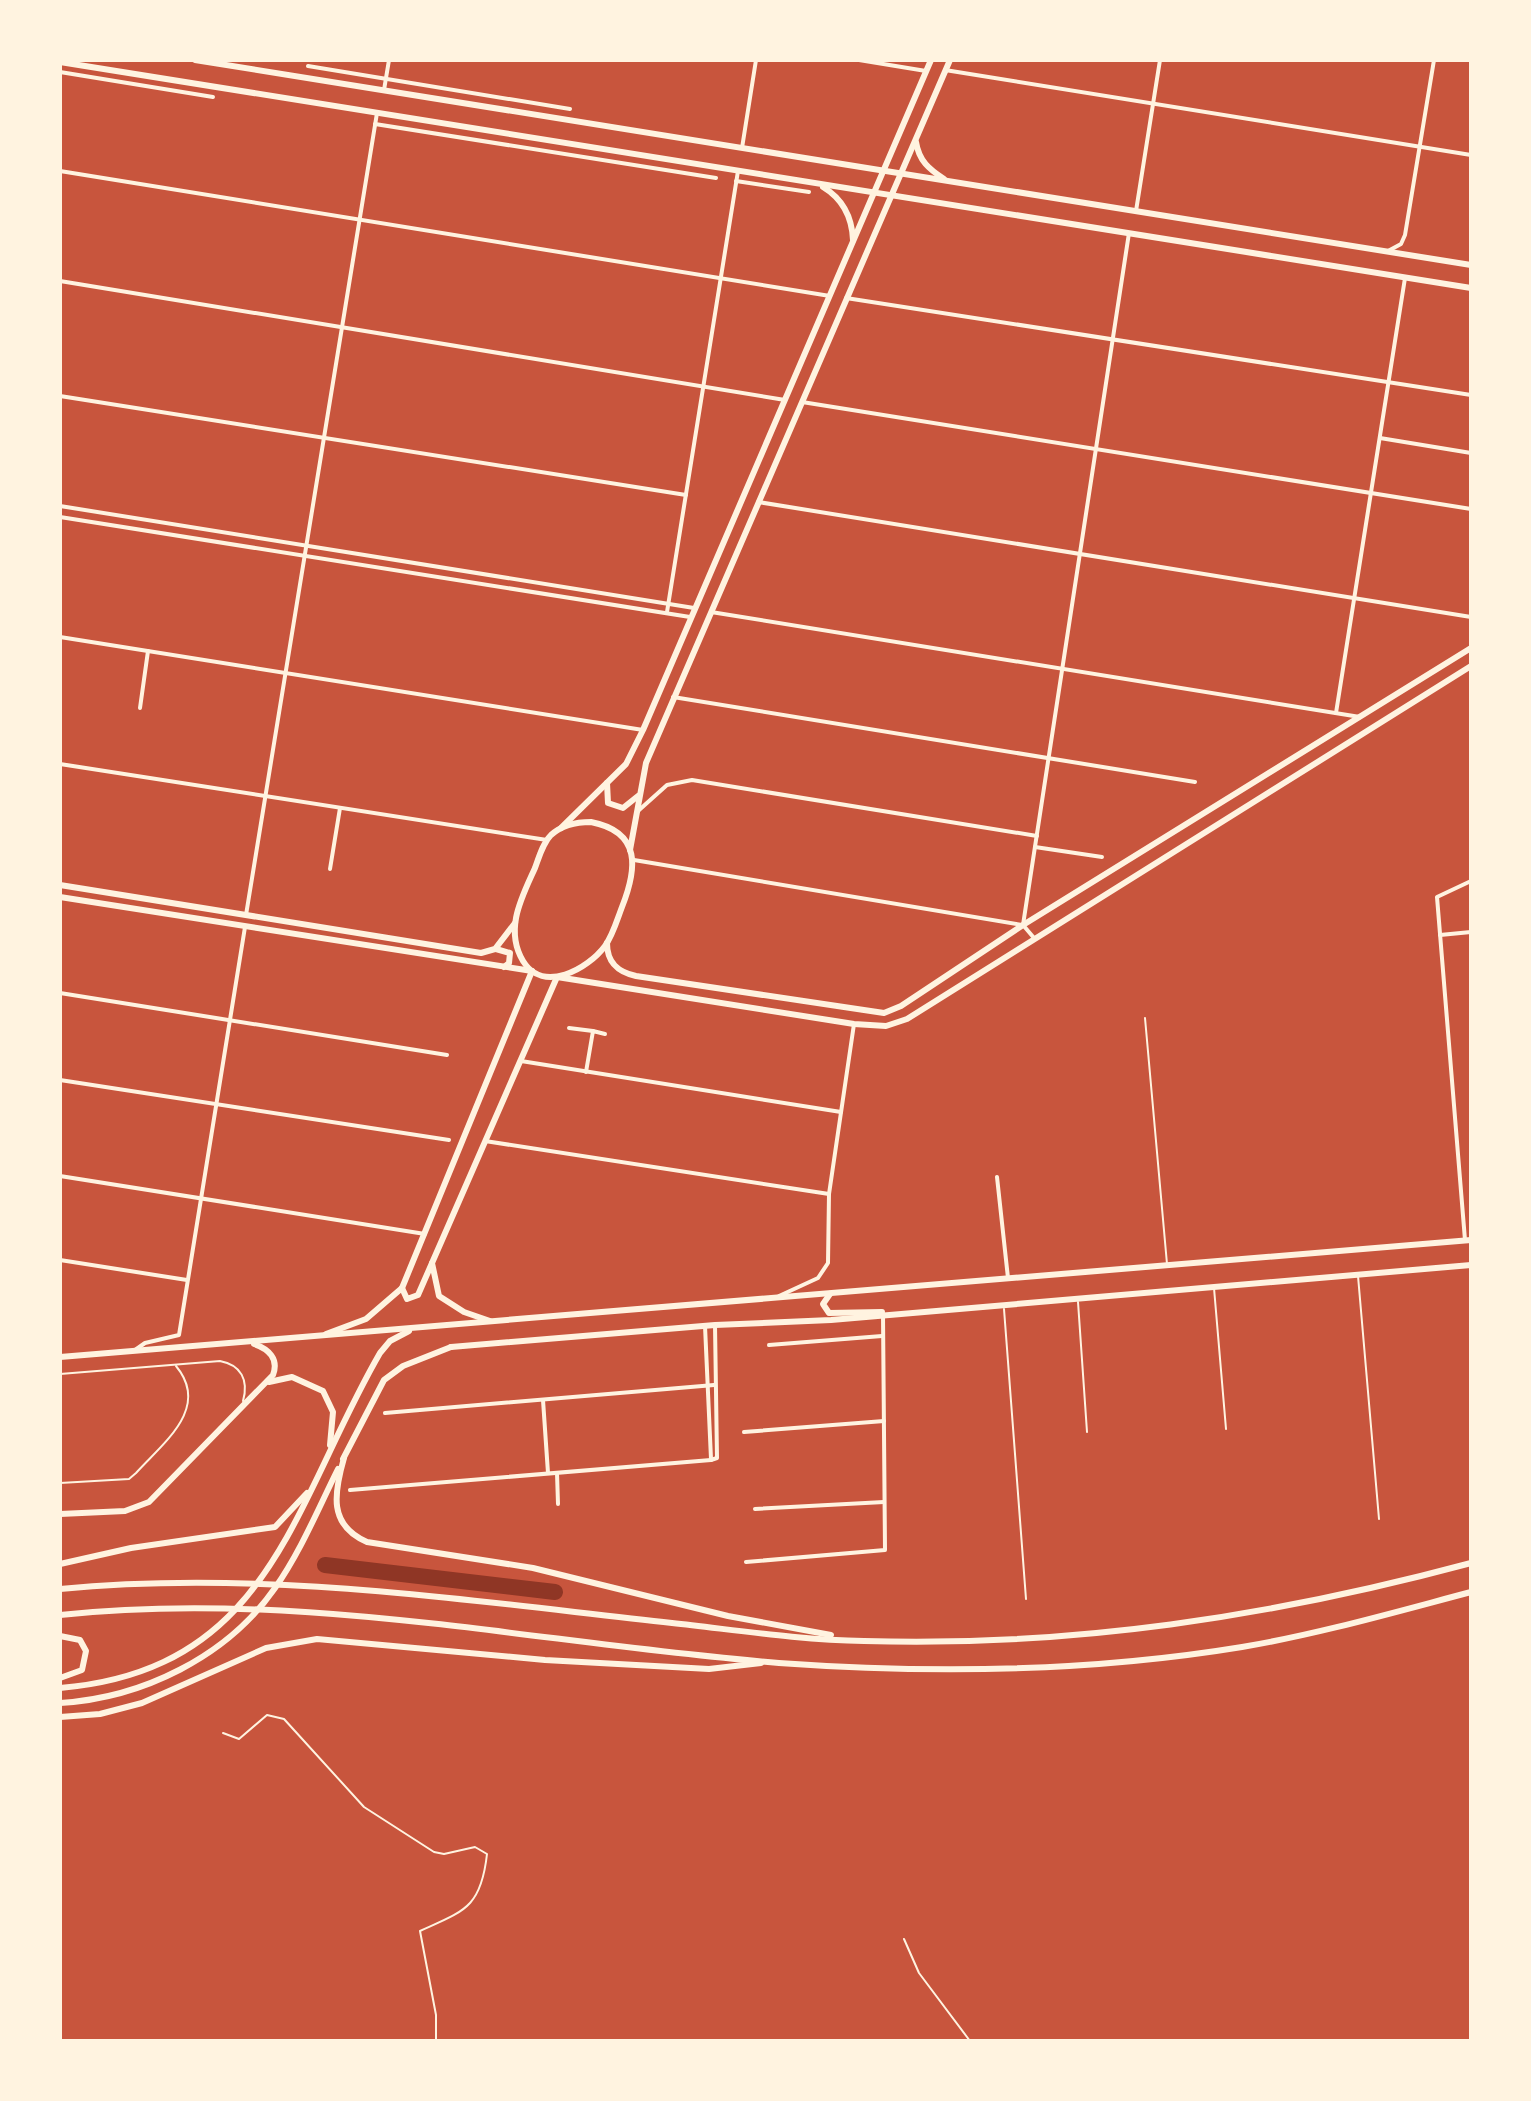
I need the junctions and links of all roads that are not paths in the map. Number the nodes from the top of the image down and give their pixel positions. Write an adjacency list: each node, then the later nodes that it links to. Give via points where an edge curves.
1 (195, 60): 15 (main road)
2 (389, 60): 14 (street)
3 (756, 60): 23 (street)
4 (859, 60): 12 (street)
5 (931, 60): 12 (main road)
6 (950, 60): 11 (main road)
7 (1160, 60): 17 (street)
8 (1434, 60): 22 (street)
9 (60, 63): 19 (main road)
10 (308, 66): 14 (street)
11 (945, 70): 17 (street); 21 (main road)
12 (926, 71): 27 (main road)
13 (60, 72): 16 (street)
14 (386, 79): 15 (street); 18 (street)
15 (384, 90): 23 (main road)
16 (213, 97)
17 (1153, 102): 22 (street); 38 (street)
18 (570, 109)
19 (377, 113): 20 (street); 24 (main road)
20 (375, 124): 26 (street); 39 (street)
21 (916, 139): 30 (main road); 33 (main road, via 927,168)
22 (1420, 146): 25 (street); 42 (street, via 1405,235)
23 (742, 148): 27 (main road)
24 (637, 155): 26 (street); 29 (main road)
25 (1471, 155)
26 (636, 165): 31 (street)
27 (882, 170): 30 (main road); 36 (main road)
28 (60, 171): 39 (street)
29 (738, 171): 32 (street); 34 (main road)
30 (902, 174): 33 (main road); 37 (main road)
31 (716, 178)
32 (736, 181): 35 (street); 44 (street)
33 (947, 181): 38 (main road)
34 (816, 184): 36 (main road); 41 (main road, via 844,204)
35 (809, 192)
36 (874, 193): 37 (main road); 41 (main road)
37 (893, 196): 40 (main road); 49 (main road)
38 (1136, 211): 42 (main road)
39 (359, 219): 44 (street); 50 (street)
40 (1129, 233): 45 (main road); 51 (street)
41 (853, 243): 48 (main road)
42 (1388, 251): 43 (main road)
43 (1471, 265)
44 (721, 278): 48 (street); 53 (street)
45 (1405, 278): 47 (main road); 52 (street)
46 (60, 281): 50 (street)
47 (1471, 288)
48 (830, 296): 56 (main road)
49 (846, 298): 51 (street); 57 (main road)
50 (342, 327): 53 (street); 58 (street)
51 (1113, 339): 52 (street); 60 (street)
52 (1389, 383): 54 (street); 59 (street)
53 (703, 386): 56 (street); 63 (street)
54 (1471, 395)
55 (60, 396): 58 (street)
56 (785, 400): 75 (main road)
57 (801, 402): 60 (street); 64 (main road)
58 (324, 438): 63 (street); 68 (street)
59 (1380, 438): 61 (street); 62 (street)
60 (1096, 448): 62 (street); 69 (street)
61 (1471, 453)
62 (1371, 493): 66 (street); 73 (street)
63 (686, 495): 74 (street)
64 (758, 502): 69 (street); 77 (main road)
65 (60, 506): 68 (street)
66 (1471, 509)
67 (60, 517): 70 (street)
68 (308, 545): 70 (street); 71 (street)
69 (1080, 554): 73 (street); 84 (street)
70 (306, 556): 72 (street); 85 (street)
71 (419, 562): 72 (street); 74 (street)
72 (417, 573): 76 (street)
73 (1354, 598): 79 (street); 88 (street)
74 (669, 603): 75 (street); 76 (street)
75 (694, 608): 78 (main road)
76 (667, 612): 78 (street)
77 (711, 612): 84 (street); 86 (main road)
78 (690, 617): 91 (main road)
79 (1471, 617)
80 (60, 637): 82 (street)
81 (1471, 648): 89 (main road)
82 (148, 651): 85 (street); 87 (street)
83 (1471, 666): 90 (main road)
84 (1062, 668): 88 (street); 92 (street)
85 (286, 672): 91 (street); 97 (street)
86 (673, 697): 92 (street); 96 (main road, via 643,770)
87 (140, 708)
88 (1336, 713): 89 (street)
89 (1361, 717): 90 (main road); 113 (main road)
90 (1370, 729): 117 (main road)
91 (643, 730): 95 (main road, via 626,764)
92 (1048, 759): 94 (street); 101 (street)
93 (60, 764): 97 (street)
94 (1195, 782)
95 (607, 783): 96 (main road, via 608,803 614,808 623,808); 100 (main road)
96 (639, 795): 99 (main road)
97 (266, 796): 98 (street); 111 (street)
98 (340, 808): 102 (street); 107 (street)
99 (636, 812): 101 (street, via 667,785 692,780); 104 (main road)
100 (561, 828): 102 (main road); 104 (main road, via 598,823 619,834)
101 (1037, 836): 103 (street)
102 (547, 840): 112 (main road)
103 (1035, 847): 105 (street); 113 (street)
104 (630, 850): 106 (main road)
105 (1102, 857)
106 (634, 860): 113 (street); 118 (main road, via 634,878)
107 (330, 869)
108 (1471, 881): 116 (street, via 1437,897)
109 (60, 885): 111 (main road)
110 (60, 897): 114 (main road)
111 (246, 915): 119 (main road, via 481,953)
112 (515, 923): 119 (main road); 121 (main road, via 518,948)
113 (1023, 925): 117 (street); 118 (main road, via 884,1013 627,974 609,960)
114 (245, 926): 120 (main road); 125 (street)
115 (1471, 932): 116 (street)
116 (1440, 935): 143 (street)
117 (1034, 938): 126 (main road, via 907,1019 886,1026)
118 (607, 943): 122 (main road, via 583,967)
119 (495, 949): 120 (main road, via 510,953)
120 (504, 967): 121 (main road)
121 (532, 971): 122 (main road); 142 (main road)
122 (557, 977): 126 (main road); 131 (main road)
123 (60, 993): 125 (street)
124 (1145, 1018): 146 (lane)
125 (229, 1022): 130 (street); 134 (street)
126 (854, 1024): 135 (street)
127 (569, 1028): 128 (street)
128 (593, 1031): 129 (street); 132 (street)
129 (605, 1034)
130 (447, 1055)
131 (519, 1061): 132 (street); 137 (main road)
132 (586, 1072): 135 (street)
133 (60, 1080): 134 (street)
134 (216, 1104): 136 (street); 141 (street)
135 (841, 1112): 140 (street)
136 (449, 1140)
137 (485, 1141): 140 (street); 145 (main road)
138 (60, 1176): 141 (street)
139 (997, 1177): 149 (street)
140 (829, 1194): 155 (street, via 824,1271)
141 (200, 1198): 142 (street); 150 (street)
142 (425, 1234): 152 (main road)
143 (1468, 1241): 146 (main road)
144 (60, 1260): 150 (street)
145 (432, 1263): 152 (main road, via 418,1295 407,1299); 159 (main road, via 439,1296)
146 (1167, 1265): 149 (main road)
147 (1471, 1265): 148 (main road)
148 (1358, 1275): 151 (main road); 191 (lane)
149 (1008, 1279): 153 (main road)
150 (187, 1280): 167 (street, via 178,1337)
151 (1214, 1287): 154 (main road); 177 (lane)
152 (402, 1288): 164 (main road, via 366,1319)
153 (830, 1294): 155 (main road); 157 (main road, via 823,1304 829,1313)
154 (1077, 1297): 156 (main road); 179 (lane)
155 (769, 1299): 159 (main road)
156 (1003, 1303): 157 (main road); 197 (lane)
157 (896, 1314): 158 (main road)
158 (883, 1315): 160 (main road); 163 (street)
159 (493, 1323): 162 (main road)
160 (715, 1325): 161 (main road); 172 (street)
161 (705, 1326): 172 (street); 180 (main road, via 451,1347 403,1366 384,1380)
162 (409, 1331): 164 (main road); 181 (main road, via 380,1353)
163 (883, 1336): 166 (street); 176 (street)
164 (309, 1338): 165 (main road)
165 (250, 1342): 167 (main road); 171 (main road, via 274,1360)
166 (769, 1345)
167 (135, 1350): 168 (main road)
168 (60, 1357)
169 (175, 1365): 170 (lane); 174 (lane, via 220,1361 237,1367 246,1392); 184 (lane, via 189,1393 185,1419 136,1473 129,1479)
170 (60, 1374)
171 (269, 1382): 174 (main road); 181 (main road, via 301,1379 327,1396 332,1442)
172 (711, 1386): 173 (street); 183 (street, via 717,1458)
173 (543, 1400): 175 (street); 182 (street)
174 (241, 1410): 190 (main road, via 149,1502 125,1511)
175 (385, 1413)
176 (884, 1421): 178 (street); 187 (street)
177 (1226, 1429)
178 (744, 1432)
179 (1087, 1432)
180 (344, 1458): 200 (main road, via 336,1511 349,1532 367,1542 533,1568 728,1616); 204 (main road, via 274,1590 220,1644 144,1686)
181 (322, 1464): 185 (main road)
182 (548, 1473): 183 (street); 186 (street)
183 (557, 1473): 188 (street)
184 (60, 1483)
185 (312, 1488): 194 (main road, via 275,1527); 203 (main road, via 282,1549 241,1605 197,1643 129,1675)
186 (350, 1490)
187 (884, 1502): 189 (street); 192 (street, via 885,1550)
188 (558, 1504)
189 (755, 1509)
190 (60, 1514)
191 (1379, 1519)
192 (746, 1562)
193 (1471, 1563): 200 (main road, via 1348,1596 1163,1628 1018,1641)
194 (60, 1564)
195 (60, 1589): 200 (main road, via 186,1581 291,1585)
196 (1471, 1592): 201 (main road, via 1243,1647 1163,1657 1019,1669)
197 (1026, 1599)
198 (60, 1615): 201 (main road, via 172,1607 389,1619)
199 (60, 1636): 202 (main road, via 80,1640 86,1658 82,1670)
200 (862, 1641)
201 (773, 1662): 205 (main road, via 709,1669 317,1639 266,1648 142,1703)
202 (60, 1678)
203 (60, 1688)
204 (60, 1703)
205 (60, 1717)
206 (223, 1733): 208 (lane, via 239,1739 267,1715 284,1719 364,1807 389,1825 434,1852 475,1847 487,1854 485,1877 471,1902 454,1919 420,1931)
207 (904, 1939): 209 (lane, via 919,1973)
208 (436, 2041)
209 (970, 2041)

